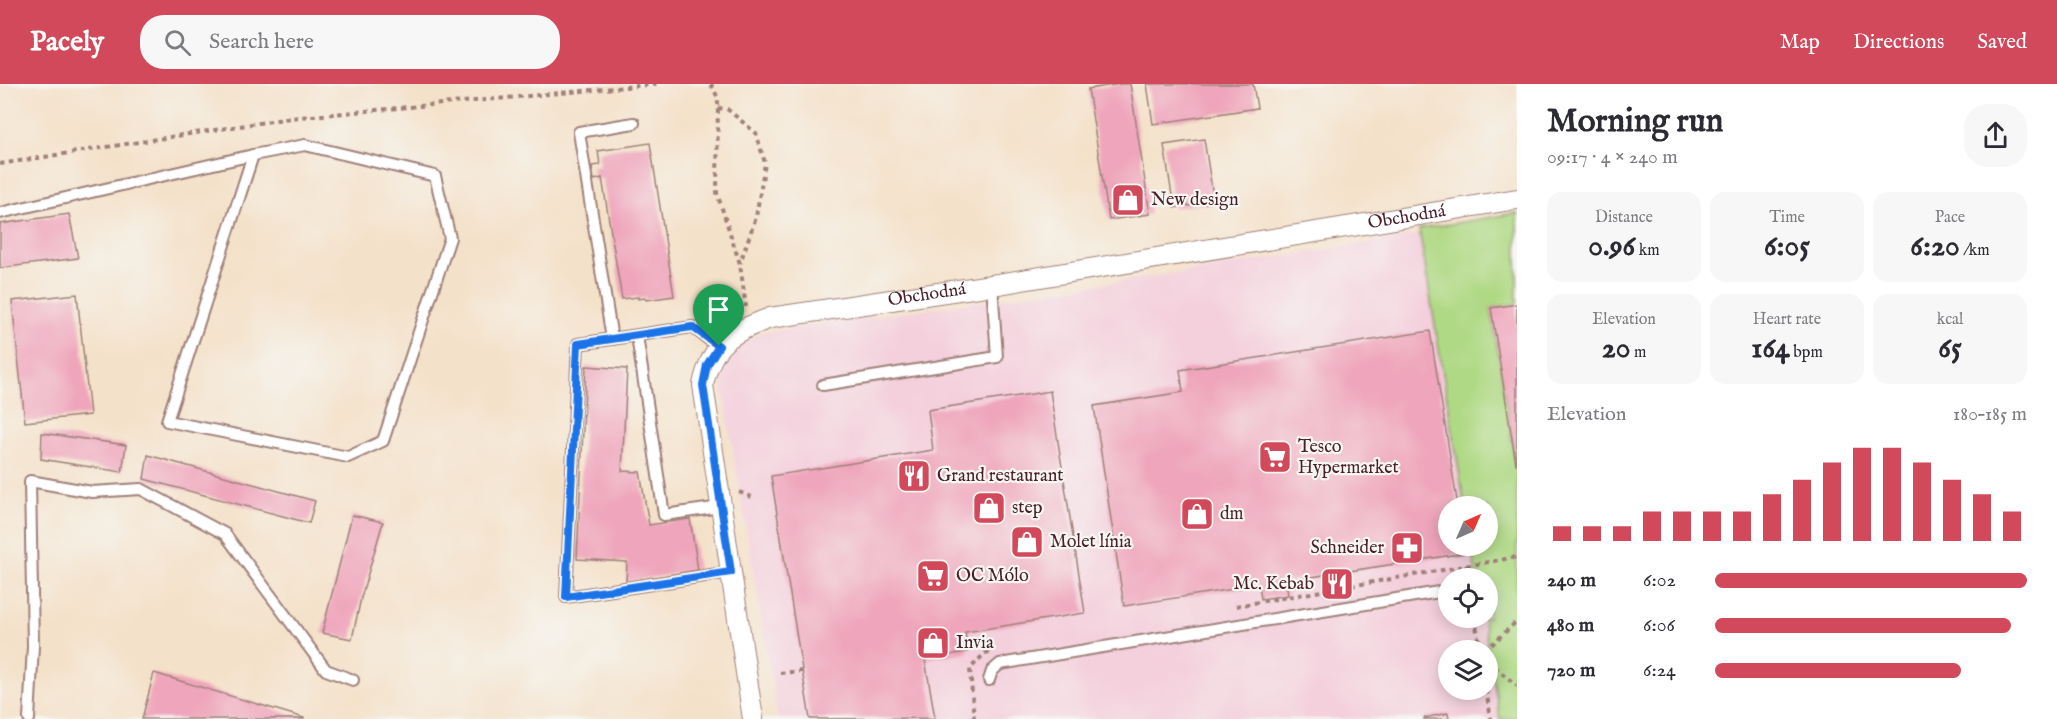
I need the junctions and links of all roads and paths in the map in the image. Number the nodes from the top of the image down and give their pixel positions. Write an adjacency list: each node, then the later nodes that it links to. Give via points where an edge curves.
1 (658, 84): 6 (path, via 290,118)
2 (711, 84): 3 (path)
3 (718, 108): 9 (path, via 717,194); 9 (path, via 727,109 756,133 765,163 756,217)
4 (634, 123): 13 (lane, via 579,132)
5 (253, 155): 5 (lane, via 305,145 435,176 450,238 383,441 348,457 167,421); 8 (lane)
6 (0, 164)
7 (1517, 199): 10 (street, Obchodná)
8 (0, 213)
9 (740, 264): 11 (path)
10 (992, 285): 11 (street, Obchodná, via 770,318); 15 (lane, via 997,357)
11 (749, 326): 14 (street, Obchodná, via 735,331)
12 (637, 336): 13 (lane); 14 (lane, via 692,327); 16 (lane, via 664,515)
13 (612, 339): 19 (lane, via 578,344 566,597)
14 (719, 346): 16 (street, Obchodná, via 707,365 703,385)
15 (823, 386)
16 (721, 507): 19 (street, Obchodná)
17 (1466, 564): 18 (path)
18 (1467, 568)
19 (731, 572): 31 (street, Obchodná)
20 (1438, 592): 27 (lane, via 1000,664 992,670)
21 (1517, 621): 22 (path)
22 (1497, 640)
23 (1498, 670): 28 (path)
24 (802, 672): 25 (path)
25 (780, 673)
26 (353, 680): 30 (lane, via 326,670 225,534 141,489 92,492 30,481 33,646)
27 (989, 680)
28 (1517, 686)
29 (1488, 700): 32 (path)
30 (29, 719)
31 (753, 719)
32 (1491, 719)

